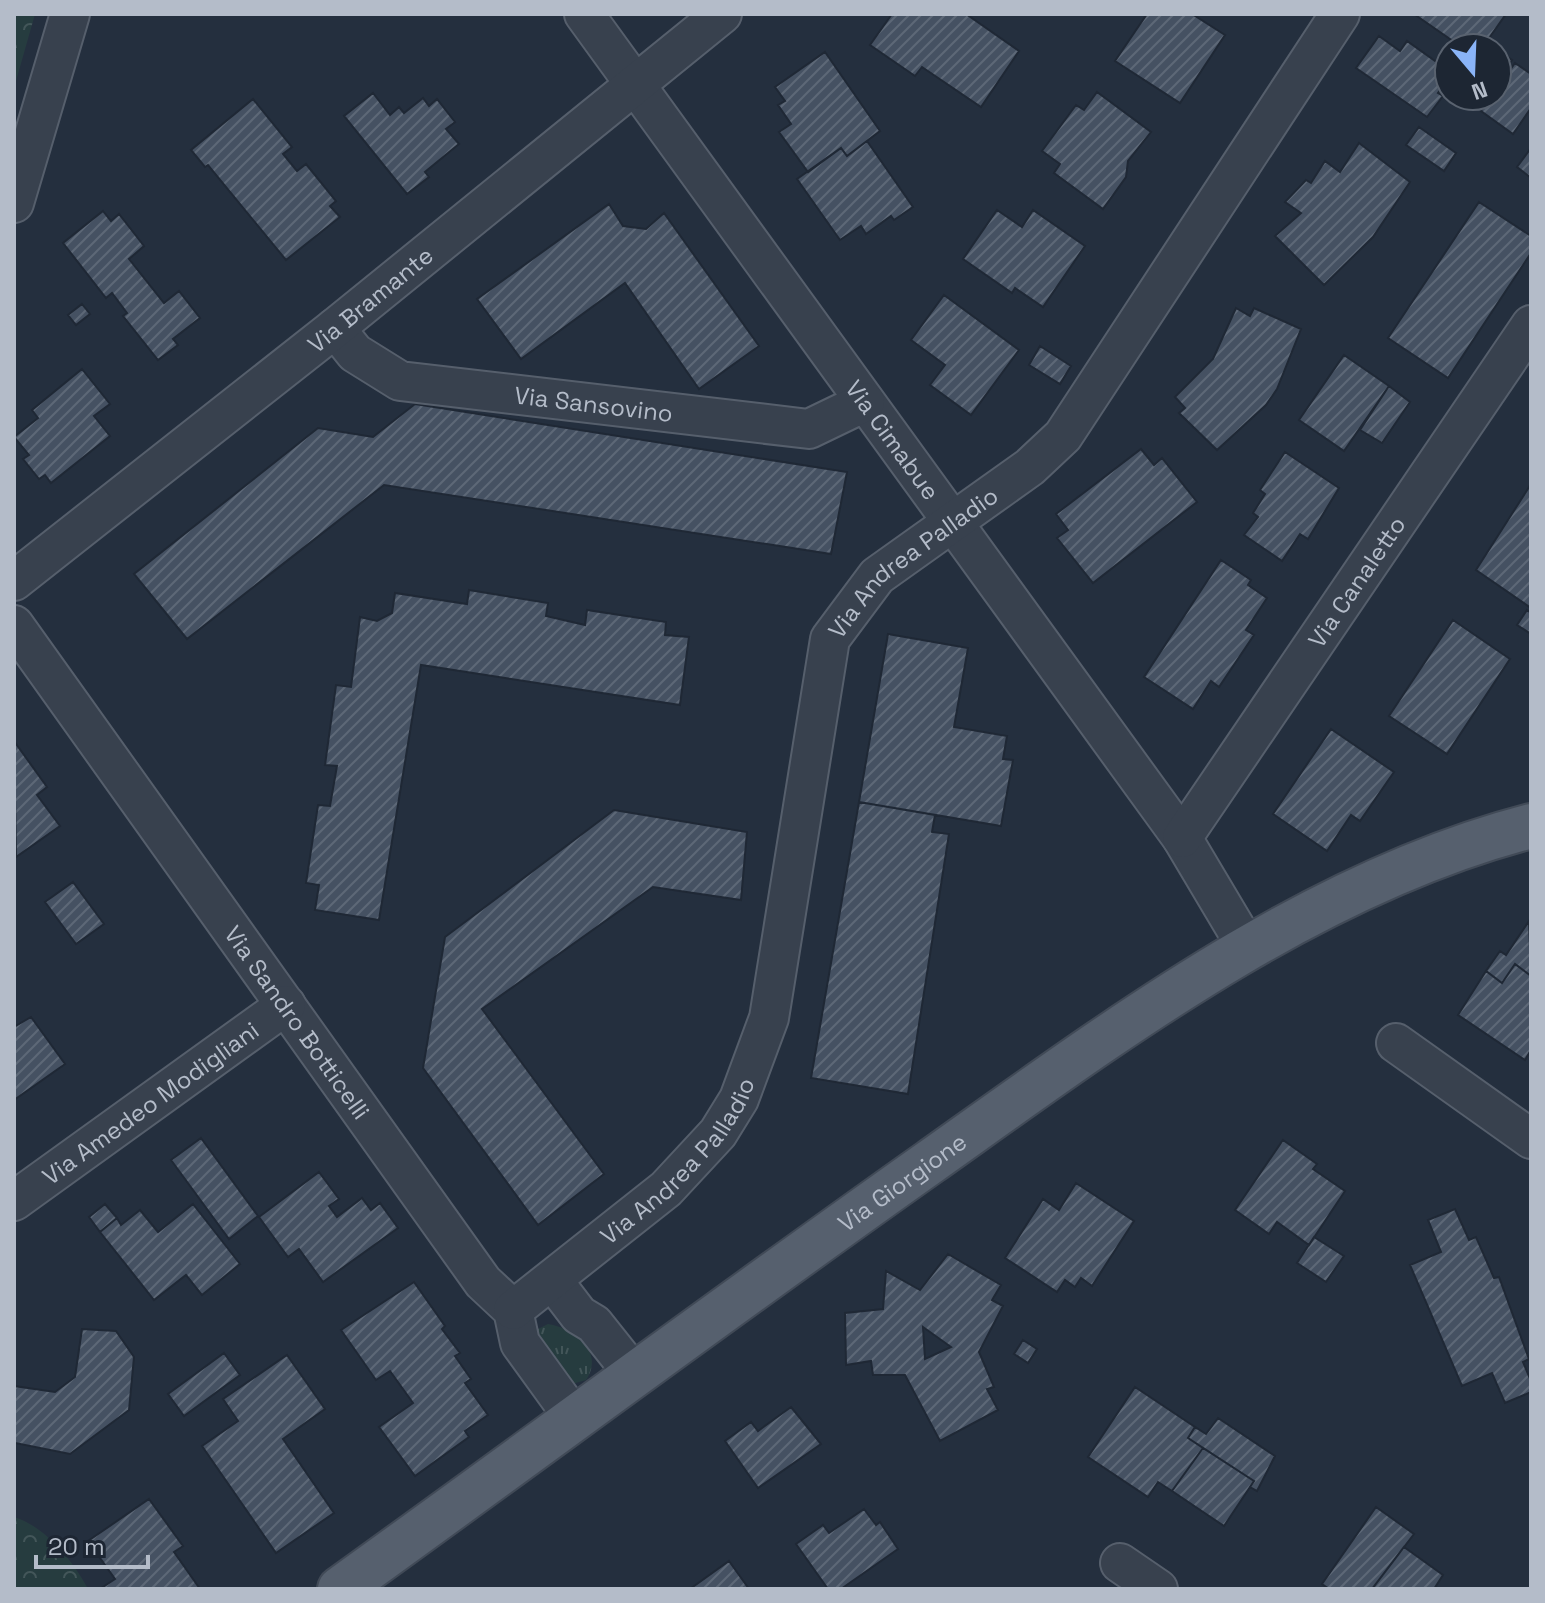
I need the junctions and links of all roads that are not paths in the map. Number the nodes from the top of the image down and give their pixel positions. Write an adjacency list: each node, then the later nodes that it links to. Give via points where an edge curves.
1 (70, 14): 6 (street)
2 (584, 14): 5 (street, Via Cimabue)
3 (722, 14): 5 (street, Via Bramante)
4 (1340, 14): 10 (street, Via Andrea Palladio, via 1063,436 1030,467)
5 (632, 85): 8 (street, Via Bramante); 9 (street, Via Cimabue)
6 (14, 203)
7 (1531, 325): 14 (street, Via Canaletto)
8 (335, 328): 9 (street, Via Sansovino, via 355,353 400,381 809,429); 11 (street, Via Bramante)
9 (865, 402): 10 (street, Via Cimabue)
10 (953, 521): 14 (street, Via Cimabue); 20 (street, Via Andrea Palladio, via 877,576 830,639 769,1018 739,1099 718,1133 683,1172)
11 (14, 581)
12 (14, 625): 16 (street, Via Sandro Botticelli)
13 (1520, 831): 15 (main road, Via Giorgione, via 1369,885)
14 (1182, 838): 15 (street, Via Cimabue)
15 (1248, 949): 22 (main road, Via Giorgione, via 1144,1010)
16 (286, 1005): 19 (street, Via Amedeo Modigliani); 21 (street, Via Sandro Botticelli, via 483,1282)
17 (1396, 1043): 18 (street)
18 (1531, 1139)
19 (14, 1201)
20 (553, 1281): 21 (street, Via Andrea Palladio); 22 (street)
21 (513, 1310): 23 (street, via 520,1343)
22 (633, 1373): 23 (main road, Via Giorgione)
23 (575, 1419): 25 (main road, Via Giorgione)
24 (1120, 1563): 26 (street)
25 (340, 1589)
26 (1158, 1589)

